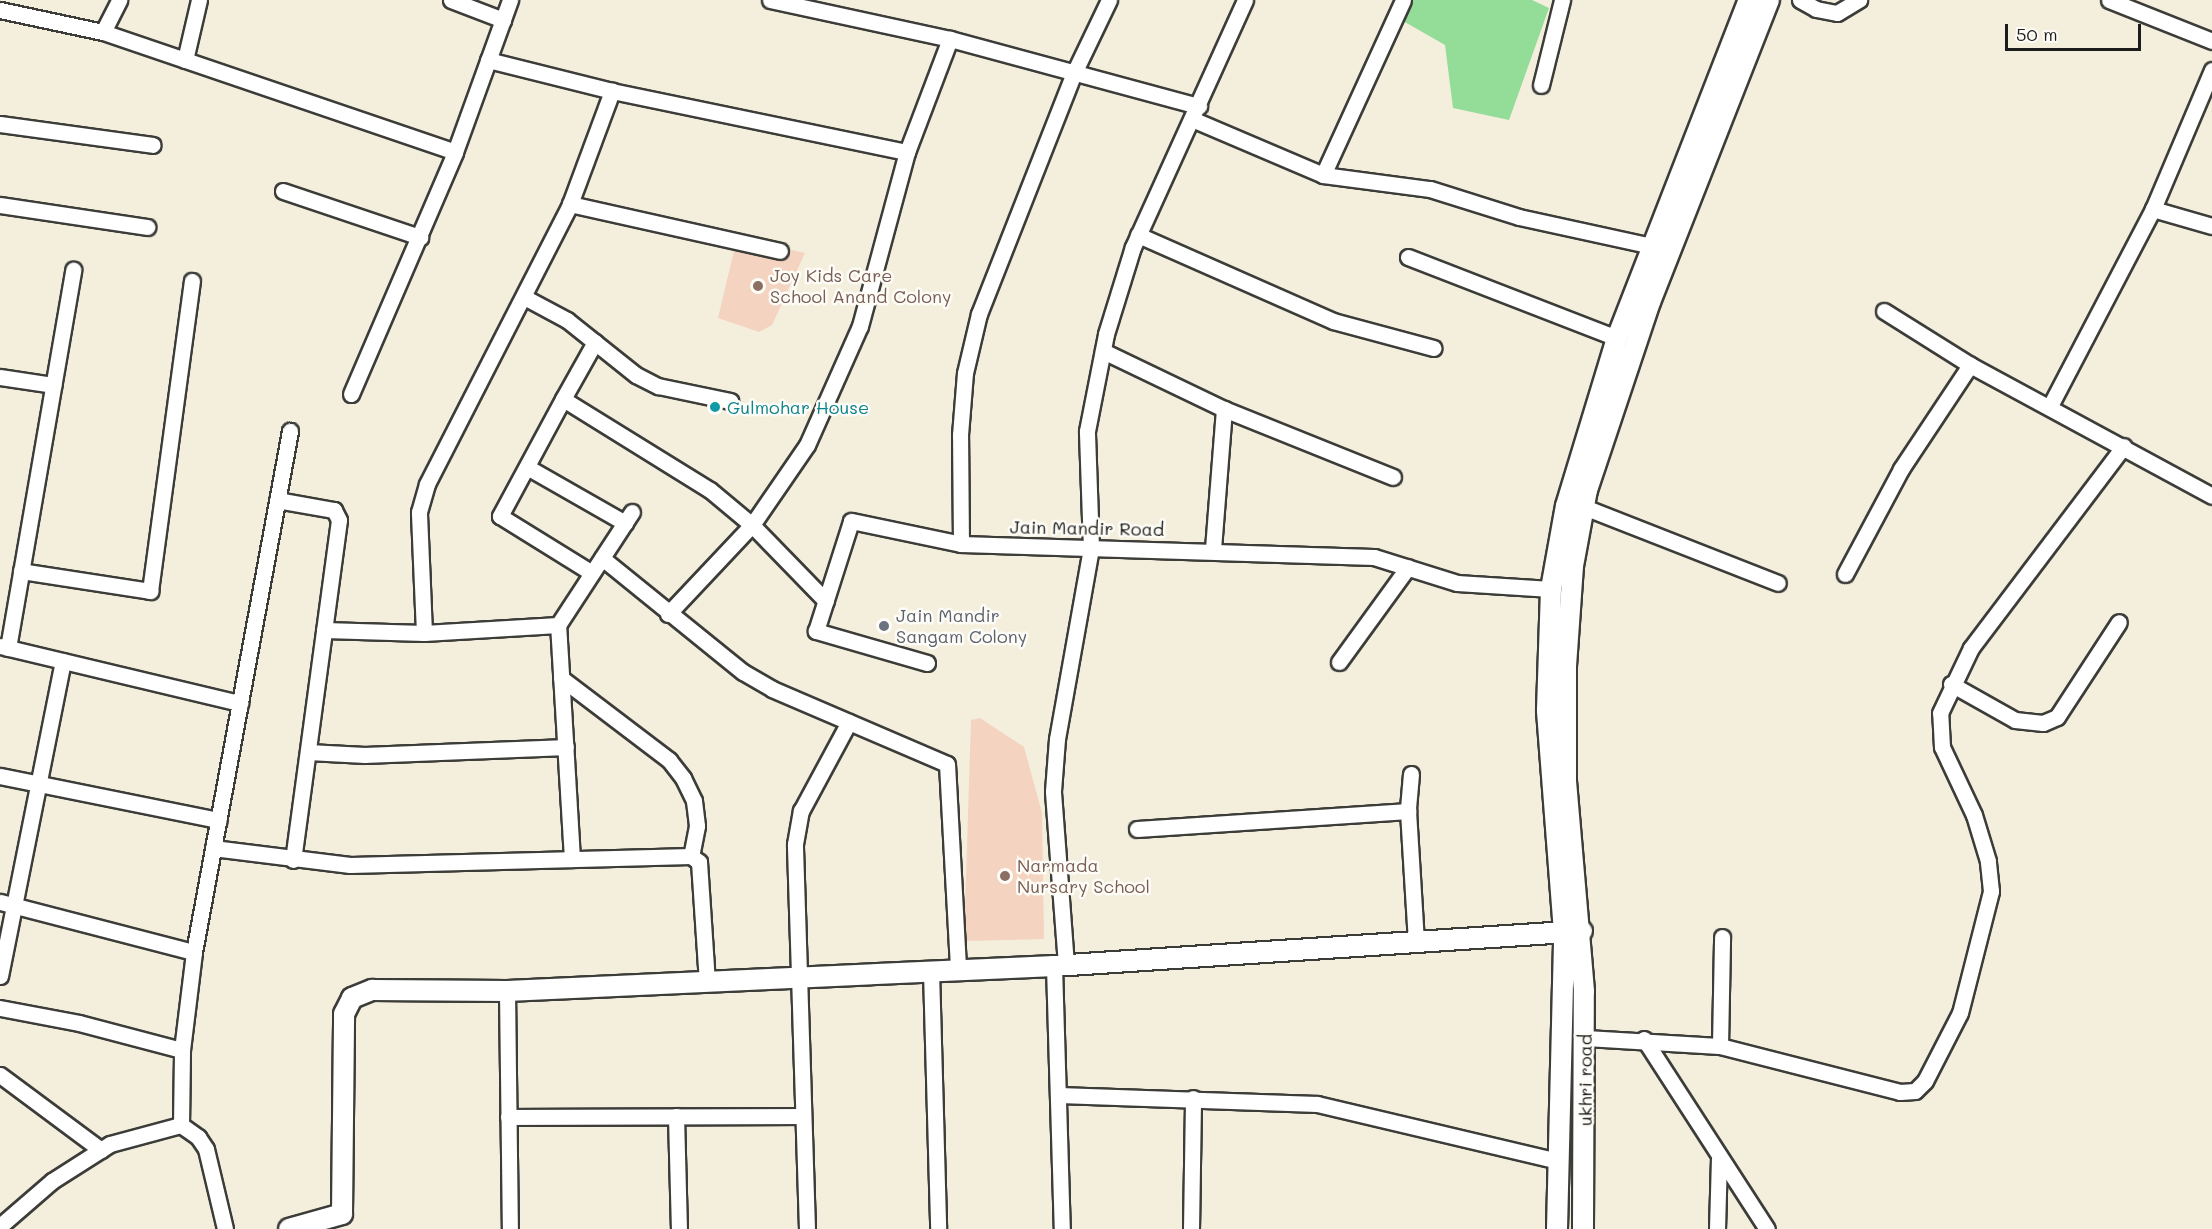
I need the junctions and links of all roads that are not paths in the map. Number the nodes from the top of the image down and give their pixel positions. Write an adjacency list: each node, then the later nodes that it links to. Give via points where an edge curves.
1 (119, 0): 17 (street)
2 (199, 0): 20 (street)
3 (452, 0): 16 (street)
4 (510, 0): 16 (street)
5 (770, 0): 18 (street)
6 (1109, 0): 23 (street)
7 (1245, 0): 26 (street)
8 (1403, 0): 31 (street)
9 (1562, 0): 24 (street)
10 (1749, 0): 40 (street)
11 (1769, 0): 65 (street, via 1650,302)
12 (1800, 0): 13 (street, via 1816,9 1837,13)
13 (1859, 0)
14 (2109, 0): 19 (street)
15 (0, 10): 17 (street)
16 (503, 20): 21 (street)
17 (103, 32): 20 (street)
18 (950, 39): 23 (street); 30 (street)
19 (2212, 41)
20 (185, 60): 29 (street)
21 (488, 60): 25 (street); 29 (street)
22 (2212, 70): 35 (street)
23 (1074, 73): 26 (street); 67 (street, via 979,314 965,373 960,435)
24 (1541, 84)
25 (612, 91): 30 (street); 33 (street)
26 (1196, 112): 31 (street); 38 (street)
27 (0, 124): 28 (street)
28 (153, 145)
29 (455, 152): 39 (street)
30 (907, 152): 66 (street, via 860,326 807,445)
31 (1323, 175): 40 (street, via 1430,189 1519,217)
32 (283, 191): 39 (street)
33 (570, 204): 41 (street); 45 (street)
34 (0, 205): 37 (street)
35 (2153, 209): 36 (street); 57 (street)
36 (2212, 226)
37 (147, 227)
38 (1138, 235): 49 (street, via 1333,321); 50 (street)
39 (420, 237): 54 (street)
40 (1652, 246): 47 (street)
41 (780, 251)
42 (1408, 257): 47 (street)
43 (73, 270): 53 (street)
44 (192, 281): 72 (street, via 150,591)
45 (525, 297): 48 (street); 82 (street, via 427,484 419,512)
46 (1884, 311): 51 (street)
47 (1617, 338): 76 (street, via 1566,506)
48 (595, 342): 55 (street); 56 (street, via 636,375 658,386)
49 (1432, 348)
50 (1103, 351): 58 (street); 68 (street, via 1087,431)
51 (1970, 365): 57 (street); 74 (street, via 1902,469)
52 (0, 377): 53 (street)
53 (53, 385): 72 (street)
54 (351, 394)
55 (563, 399): 61 (street); 66 (street, via 685,471)
56 (730, 401)
57 (2050, 406): 60 (street)
58 (1224, 409): 62 (street); 69 (street)
59 (290, 431): 64 (street)
60 (2124, 446): 63 (street); 88 (street, via 1971,648)
61 (527, 467): 70 (street, via 628,518); 73 (street, via 500,516)
62 (1393, 477)
63 (2212, 496)
64 (277, 500): 81 (street, via 334,510 339,520); 89 (street)
65 (1584, 507): 75 (street); 105 (street, via 1568,608 1565,704)
66 (752, 525): 77 (street); 78 (street)
67 (961, 544): 68 (street, Jain Mandir Road); 77 (street, Jain Mandir Road, via 851,521)
68 (1091, 548): 69 (street, Jain Mandir Road); 109 (street, via 1057,739 1053,791)
69 (1213, 550): 71 (street, Jain Mandir Road, via 1374,557)
70 (602, 558): 73 (street); 78 (street)
71 (1408, 567): 76 (street, Jain Mandir Road, via 1457,583); 85 (street)
72 (21, 571): 83 (street)
73 (592, 573): 80 (street)
74 (1845, 574)
75 (1778, 584)
76 (1551, 589): 105 (street, via 1547,710)
77 (826, 601): 86 (street, Jain Mandir Road, via 816,631)
78 (668, 614): 90 (street, via 743,672 772,689)
79 (2119, 622): 88 (street, via 2057,717 2043,723 2015,720)
80 (558, 625): 82 (street); 87 (street)
81 (324, 630): 82 (street); 92 (street)
82 (424, 633)
83 (4, 647): 84 (street)
84 (63, 662): 89 (street); 95 (street)
85 (1339, 662)
86 (927, 663)
87 (561, 678): 91 (street); 100 (street, via 669,760 683,778 694,801 697,826)
88 (1951, 684): 119 (street, via 1940,713 1942,747 1974,815 1988,861 1991,891 1960,1013 1925,1081 1915,1091 1900,1092)
89 (240, 703): 97 (street)
90 (849, 722): 110 (street, via 947,764); 113 (street, via 801,811 795,844)
91 (566, 747): 92 (street, via 365,755); 101 (street)
92 (308, 752): 102 (street)
93 (1411, 774): 96 (street)
94 (0, 776): 95 (street)
95 (37, 783): 97 (street); 104 (street)
96 (1408, 811): 98 (street); 107 (street)
97 (219, 820): 99 (street)
98 (1137, 829)
99 (213, 848): 102 (street); 108 (street)
100 (691, 856): 101 (street); 114 (street, via 699,862)
101 (572, 859): 102 (street, via 350,865)
102 (293, 860)
103 (0, 902): 104 (street)
104 (15, 906): 108 (street); 112 (street)
105 (1573, 931): 107 (street); 117 (street, ukhri road); 130 (street)
106 (1722, 937): 119 (street)
107 (1416, 943): 109 (street)
108 (194, 952): 120 (street)
109 (1060, 966): 110 (street); 122 (street)
110 (958, 970): 111 (street)
111 (931, 971): 113 (street); 138 (street)
112 (0, 976)
113 (798, 976): 114 (street); 125 (street)
114 (707, 981): 115 (street)
115 (507, 991): 126 (street); 131 (street, via 372,990 352,998 344,1014)
116 (0, 1008): 120 (street, via 79,1023)
117 (1585, 1038): 118 (street); 142 (street, ukhri road)
118 (1644, 1039): 119 (street); 129 (street)
119 (1720, 1046)
120 (182, 1050): 127 (street)
121 (0, 1075): 128 (street)
122 (1059, 1095): 123 (street); 139 (street)
123 (1193, 1098): 130 (street, via 1317,1104); 140 (street)
124 (676, 1116): 125 (street); 126 (street); 136 (street)
125 (803, 1116): 137 (street)
126 (508, 1117): 135 (street)
127 (181, 1125): 128 (street, via 110,1144); 133 (street, via 198,1137 206,1149)
128 (101, 1150): 132 (street, via 52,1181)
129 (1719, 1159): 143 (street); 144 (street)
130 (1559, 1161): 141 (street)
131 (342, 1221): 134 (street)
132 (0, 1226)
133 (225, 1229)
134 (290, 1229)
135 (510, 1229)
136 (679, 1229)
137 (807, 1229)
138 (938, 1229)
139 (1062, 1229)
140 (1191, 1229)
141 (1557, 1229)
142 (1583, 1229)
143 (1718, 1229)
144 (1767, 1229)

